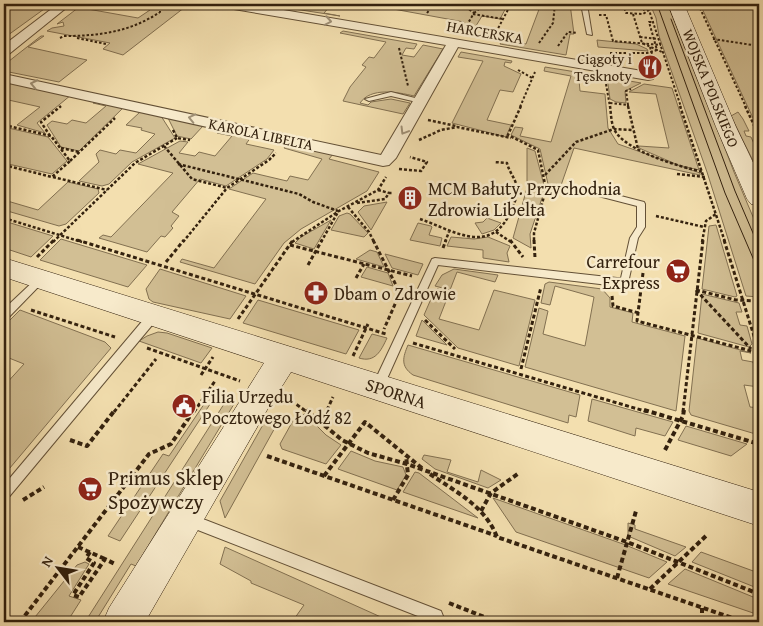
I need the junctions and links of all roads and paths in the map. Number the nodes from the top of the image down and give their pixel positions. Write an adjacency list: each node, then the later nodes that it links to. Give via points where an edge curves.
1 (65, 4): 47 (street)
2 (141, 4): 16 (path); 16 (path, via 137,6)
3 (172, 4): 16 (path)
4 (228, 4): 36 (street, HARCERSKA, one-way to 36)
5 (434, 4): 19 (path)
6 (462, 4): 20 (path)
7 (485, 4): 20 (path)
8 (511, 4): 23 (path)
9 (555, 4): 40 (path, via 553,23)
10 (584, 4): 26 (lane)
11 (624, 4): 22 (path, via 626,13)
12 (642, 4): 18 (path)
13 (648, 4): 17 (path)
14 (676, 4): 92 (street, WOJSKA POLSKIEGO)
15 (698, 4): 33 (path)
16 (160, 5): 27 (path, via 160,12 148,22 116,33)
17 (649, 10): 18 (path); 24 (path)
18 (645, 13): 22 (path)
19 (427, 14)
20 (473, 14): 23 (path); 36 (path)
21 (594, 14): 37 (path, via 606,15 613,41)
22 (634, 14): 29 (path)
23 (504, 19): 45 (path)
24 (654, 22): 30 (path, via 649,22); 32 (path)
25 (57, 34): 27 (path)
26 (590, 34): 44 (path, via 568,32)
27 (64, 36): 28 (path); 34 (path)
28 (60, 38)
29 (640, 38): 30 (path); 37 (path)
30 (654, 38): 32 (path); 41 (path)
31 (710, 38): 33 (path)
32 (659, 39): 42 (path)
33 (715, 39): 43 (path); 67 (path)
34 (94, 41): 38 (path); 39 (path)
35 (399, 43): 57 (path, via 399,55 410,91)
36 (456, 43): 45 (street, HARCERSKA); 57 (street)
37 (642, 43): 41 (path); 46 (path)
38 (90, 44)
39 (106, 44)
40 (538, 44)
41 (655, 44): 42 (path); 46 (path)
42 (661, 45): 49 (path)
43 (759, 46)
44 (557, 47)
45 (487, 49): 51 (street, HARCERSKA)
46 (657, 50): 48 (path, via 652,53); 49 (path)
47 (4, 51)
48 (610, 53)
49 (664, 54): 82 (path)
50 (535, 71): 68 (path, via 508,136)
51 (648, 76)
52 (4, 78): 55 (street, KAROLA LIBELTA, one-way to 52)
53 (605, 78): 58 (path)
54 (635, 87): 60 (path, via 626,91)
55 (77, 93): 59 (street, KAROLA LIBELTA); 66 (path, via 41,122)
56 (369, 99): 57 (lane, via 391,94)
57 (421, 101): 81 (street, one-way to 81)
58 (610, 103): 60 (path); 64 (path)
59 (128, 104): 70 (street, KAROLA LIBELTA, one-way to 59); 75 (path)
60 (628, 105): 65 (path)
61 (420, 118): 63 (path)
62 (4, 124): 66 (path)
63 (457, 127): 68 (path); 71 (path, via 441,130)
64 (614, 129): 65 (path); 74 (path, via 625,143); 84 (path, via 576,142)
65 (633, 130): 74 (path)
66 (51, 136): 73 (path)
67 (759, 136)
68 (511, 137): 84 (path, via 538,150)
69 (177, 138): 72 (path)
70 (288, 139): 81 (street, KAROLA LIBELTA); 87 (path, via 269,160)
71 (412, 144)
72 (164, 146): 79 (path); 90 (path, via 136,162)
73 (61, 148): 75 (path); 77 (path)
74 (638, 149): 82 (path, via 681,167)
75 (79, 152): 77 (path)
76 (402, 155): 81 (path, via 427,162 421,171)
77 (70, 160): 85 (path)
78 (494, 162): 100 (path, via 507,163 516,188 512,209 504,225)
79 (178, 164): 87 (path); 88 (path, via 192,179)
80 (4, 165): 85 (path)
81 (387, 165): 91 (path)
82 (703, 172): 86 (path)
83 (677, 174): 86 (path)
84 (545, 175): 111 (path, via 546,190 534,233)
85 (52, 177): 90 (path)
86 (704, 177): 96 (path)
87 (240, 179): 88 (path); 95 (path, via 299,194)
88 (227, 188): 105 (path)
89 (582, 189): 111 (lane, via 642,204 641,227 634,238 625,280 617,282)
90 (107, 190): 101 (path)
91 (378, 190): 93 (path); 93 (path, via 390,193 385,199)
92 (759, 199)
93 (354, 203): 94 (path)
94 (348, 207): 95 (path); 109 (path, via 369,232)
95 (339, 211): 102 (path); 104 (path)
96 (716, 214): 114 (path, via 706,221 704,227); 117 (path)
97 (4, 218): 101 (path)
98 (420, 219): 99 (path, via 436,223)
99 (449, 232): 100 (path, via 478,237); 103 (path)
100 (496, 232): 111 (path, via 511,241)
101 (60, 235): 110 (path); 116 (path)
102 (290, 244): 104 (path); 116 (path)
103 (443, 246)
104 (316, 251): 107 (path); 108 (path)
105 (166, 262)
106 (644, 263): 120 (path)
107 (364, 264): 109 (path); 112 (path)
108 (308, 265)
109 (390, 271): 113 (path); 127 (path, via 400,293)
110 (22, 273): 119 (lane); 122 (street, SPORNA)
111 (535, 273): 113 (lane, via 435,261); 139 (path, via 543,279)
112 (356, 278)
113 (425, 280): 129 (lane)
114 (696, 290): 117 (path); 128 (path); 132 (path)
115 (609, 291): 120 (path, via 613,306)
116 (254, 296): 124 (path); 126 (path)
117 (743, 301): 118 (path); 133 (path)
118 (759, 302)
119 (15, 305): 121 (lane); 130 (path)
120 (639, 313): 128 (path, via 637,321)
121 (4, 315)
122 (154, 315): 130 (lane); 135 (street, SPORNA)
123 (421, 316): 131 (path)
124 (236, 322)
125 (368, 324): 126 (path)
126 (366, 329): 129 (path); 136 (path)
127 (384, 329)
128 (692, 335): 132 (path); 144 (path)
129 (399, 338): 142 (lane); 144 (path)
130 (130, 342): 138 (path); 157 (lane)
131 (455, 349)
132 (751, 350): 133 (path)
133 (759, 353)
134 (214, 355): 138 (path)
135 (284, 358): 142 (street, SPORNA); 143 (street)
136 (351, 358)
137 (156, 359): 147 (path)
138 (206, 368): 140 (path); 143 (path)
139 (521, 369)
140 (201, 375)
141 (215, 381): 167 (path, via 171,444 149,454)
142 (378, 388): 160 (street, SPORNA)
143 (262, 389): 146 (path, via 302,406); 163 (street)
144 (681, 421): 145 (path); 148 (path)
145 (759, 444)
146 (348, 445): 150 (path, via 365,422); 151 (path, via 371,456); 154 (path)
147 (87, 446)
148 (665, 450)
149 (266, 456): 154 (path)
150 (406, 456): 151 (path); 152 (path)
151 (407, 464): 152 (path); 159 (path, via 408,475)
152 (427, 471): 156 (path); 161 (path)
153 (519, 472): 156 (path)
154 (324, 476): 159 (path)
155 (44, 487): 158 (path)
156 (490, 493): 161 (path); 166 (path)
157 (4, 494)
158 (22, 500)
159 (393, 500): 165 (path)
160 (759, 509)
161 (481, 510): 165 (path)
162 (636, 511): 166 (path)
163 (185, 518): 176 (lane); 178 (street)
164 (708, 534): 170 (path)
165 (497, 537): 172 (path)
166 (627, 542): 170 (path); 172 (path)
167 (78, 547): 168 (path); 177 (path)
168 (90, 552): 169 (path); 169 (path, via 86,558 94,563 73,595 79,597)
169 (105, 559): 171 (path)
170 (679, 562): 173 (path); 174 (path)
171 (115, 564)
172 (617, 578): 173 (path)
173 (650, 589): 175 (path)
174 (759, 594)
175 (702, 608): 179 (path); 180 (path)
176 (435, 619)
177 (20, 622)
178 (123, 622)
179 (702, 622)
180 (744, 622)

